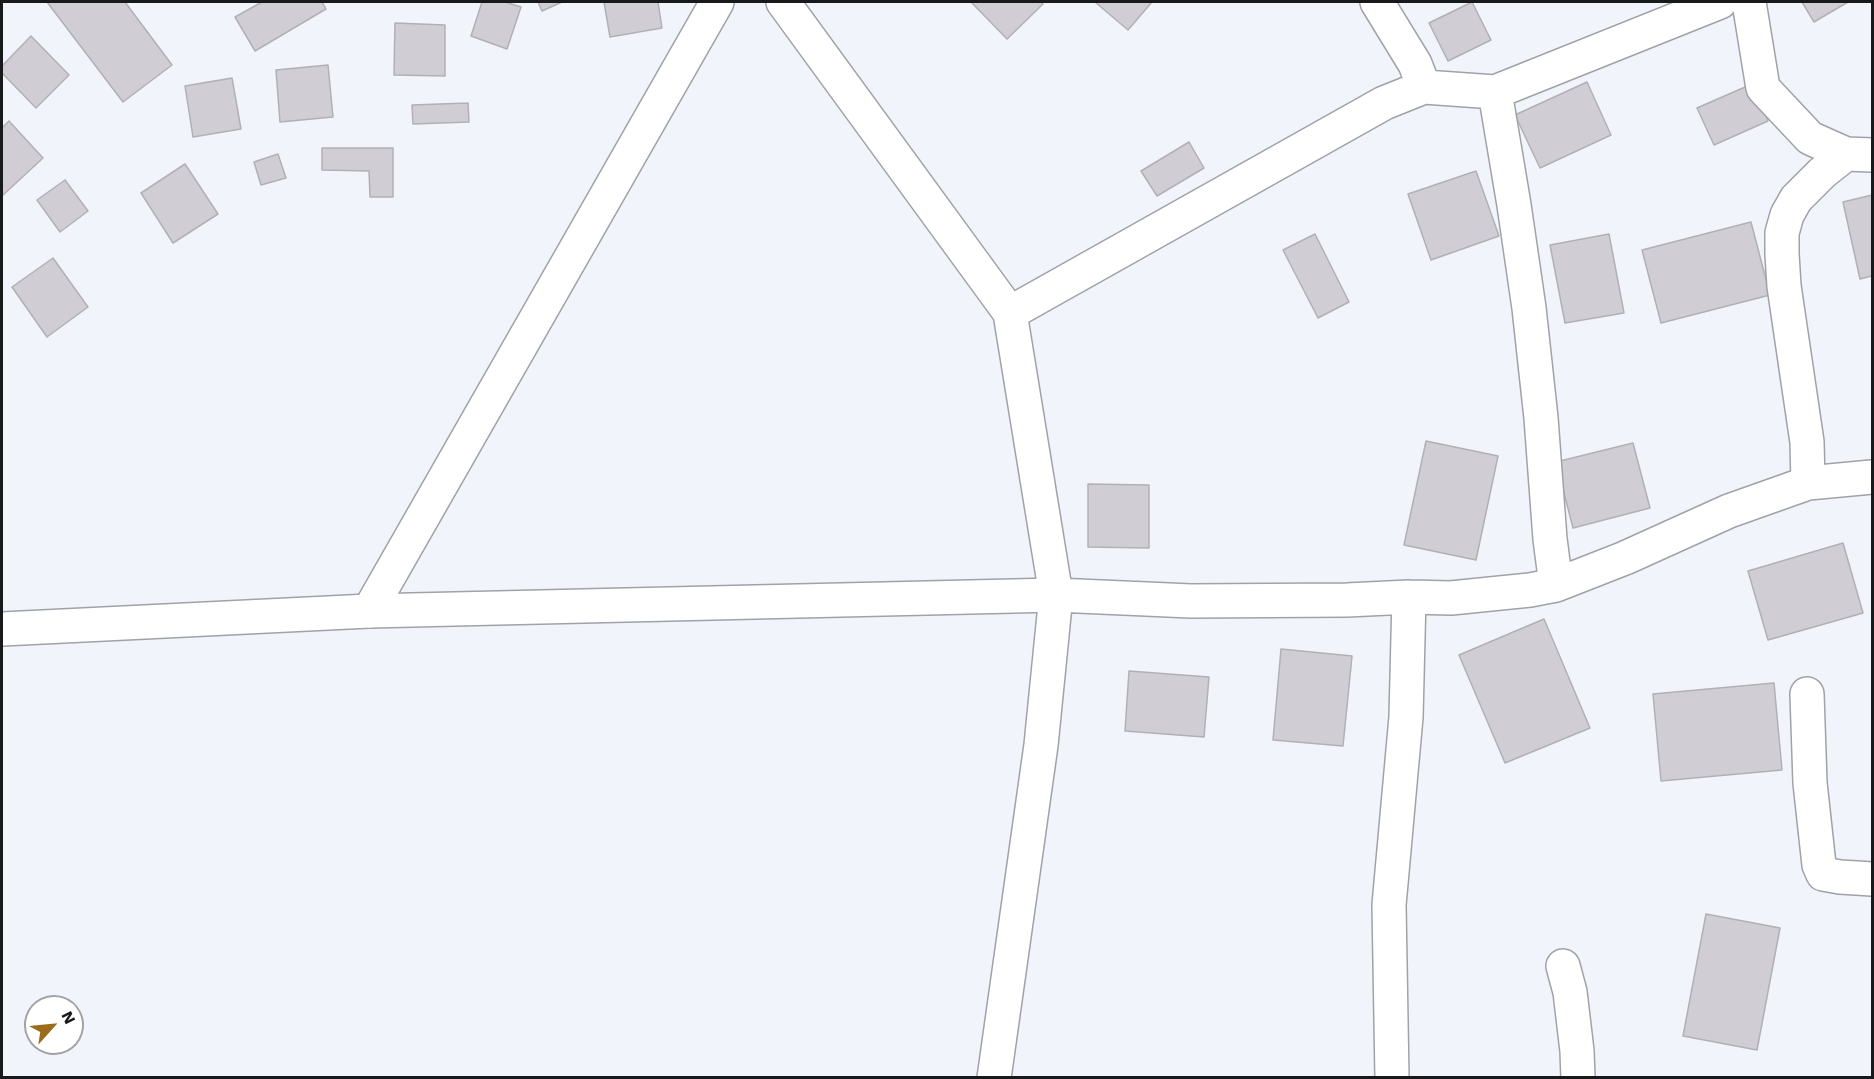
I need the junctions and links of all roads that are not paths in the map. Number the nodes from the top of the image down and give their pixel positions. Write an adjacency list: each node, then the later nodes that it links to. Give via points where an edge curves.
1 (717, 2): 15 (street)
2 (783, 2): 9 (street)
3 (1377, 2): 6 (street, via 1415,64)
4 (1720, 2): 7 (street)
5 (1749, 2): 8 (street, via 1763,88 1810,138)
6 (1424, 87): 7 (street); 9 (street, via 1384,103)
7 (1495, 92): 12 (street, via 1529,308)
8 (1859, 154): 11 (street, via 1822,173 1796,199 1782,233 1784,286 1807,442)
9 (1010, 313): 13 (street)
10 (1872, 477): 11 (street)
11 (1808, 483): 12 (street, via 1729,511)
12 (1556, 585): 14 (street, via 1451,598)
13 (1056, 595): 14 (street, via 1191,601); 15 (street); 20 (street, via 1041,745)
14 (1409, 597): 21 (street, via 1406,717 1389,905)
15 (369, 611): 16 (street)
16 (2, 629)
17 (1807, 694): 18 (street, via 1810,783 1819,865 1823,874)
18 (1872, 879)
19 (1563, 966): 22 (street, via 1570,992)
20 (994, 1077)
21 (1392, 1077)
22 (1578, 1077)

